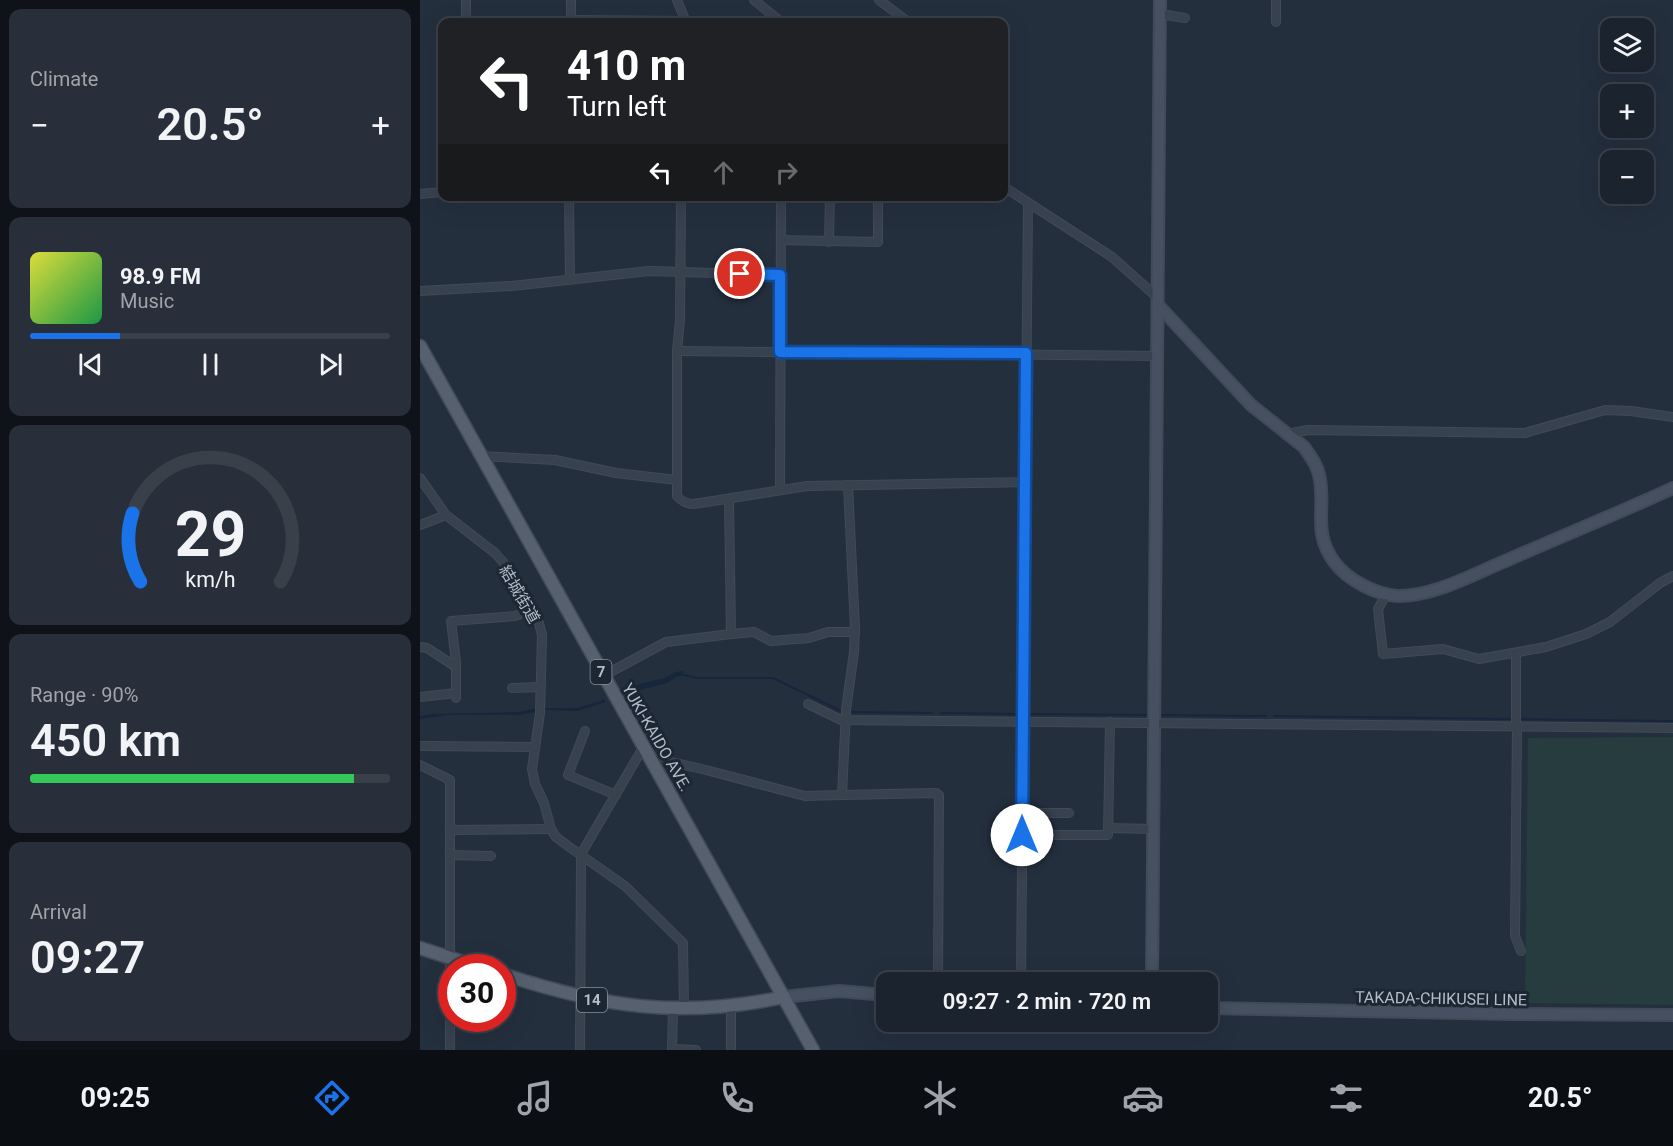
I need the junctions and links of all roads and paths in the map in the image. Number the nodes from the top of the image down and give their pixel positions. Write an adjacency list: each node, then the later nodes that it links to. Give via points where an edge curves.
1 (466, 0): 9 (street)
2 (571, 0): 10 (street)
3 (677, 0): 11 (street)
4 (754, 0): 12 (street)
5 (879, 0): 13 (street)
6 (1160, 0): 8 (street)
7 (1276, 0): 15 (street)
8 (1160, 14): 14 (street); 31 (street)
9 (466, 18)
10 (571, 18)
11 (684, 18)
12 (776, 18)
13 (903, 18)
14 (1185, 18)
15 (1276, 22)
16 (1008, 190): 24 (street)
17 (438, 192): 18 (street)
18 (420, 194)
19 (569, 201): 29 (street)
20 (681, 201): 27 (street)
21 (781, 201): 25 (street)
22 (830, 201): 26 (street)
23 (878, 201): 26 (street, via 878,242)
24 (1028, 203): 31 (street, via 1112,257); 35 (street)
25 (781, 240): 26 (street); 28 (street)
26 (829, 242)
27 (680, 273): 28 (street); 29 (street, via 650,271); 33 (street)
28 (780, 275): 34 (street)
29 (570, 280): 30 (street)
30 (420, 291)
31 (1158, 302): 36 (street); 38 (street, via 1238,392)
32 (420, 346): 39 (main road, YUKI-KAIDO AVE. / 7)
33 (677, 351): 34 (street); 41 (street)
34 (780, 352): 35 (street); 45 (street)
35 (1026, 353): 36 (street); 42 (street)
36 (1158, 356): 63 (street)
37 (1673, 417): 38 (street, via 1605,410 1525,433 1308,430)
38 (1287, 434): 50 (street, via 1304,447 1316,466 1321,483 1321,533 1334,562 1352,579)
39 (481, 456): 41 (street, via 555,460); 57 (main road, YUKI-KAIDO AVE. / 7)
40 (420, 478): 47 (street, 結城街道)
41 (677, 480): 46 (street, via 677,496 688,504)
42 (1026, 482): 43 (street); 64 (street)
43 (848, 485): 45 (street); 52 (street)
44 (1673, 488): 50 (street, via 1454,582 1416,595)
45 (780, 490): 46 (street)
46 (729, 499): 53 (street)
47 (446, 515): 48 (street); 51 (street, 結城街道, via 503,562)
48 (420, 525)
49 (1673, 576): 55 (street, via 1616,618 1586,634)
50 (1386, 595): 55 (street, via 1378,609 1383,654 1443,649 1479,659)
51 (528, 611): 56 (street, via 514,616 451,621); 58 (street, 結城街道, via 538,622 542,635)
52 (855, 632): 53 (street, via 771,641 754,632); 62 (street)
53 (731, 634): 57 (street, via 666,642)
54 (420, 647): 56 (street)
55 (1516, 653): 66 (street)
56 (456, 667): 60 (street, via 456,695)
57 (603, 676): 70 (main road, YUKI-KAIDO AVE. / 7)
58 (541, 687): 59 (street); 71 (street, 結城街道)
59 (512, 688)
60 (420, 697)
61 (808, 704): 62 (street, via 841,720)
62 (846, 715): 64 (street); 75 (street)
63 (1154, 718): 65 (street); 66 (street); 80 (street)
64 (1023, 721): 65 (street); 76 (street)
65 (1110, 722): 78 (street)
66 (1516, 723): 67 (street); 87 (street, via 1515,936)
67 (1673, 728)
68 (585, 730): 74 (street, via 568,775)
69 (420, 746): 71 (street)
70 (644, 746): 72 (main road, YUKI-KAIDO AVE. / 7); 74 (street)
71 (535, 747): 79 (street, 結城街道, via 533,777)
72 (653, 762): 75 (street, via 658,759 804,796); 95 (main road, YUKI-KAIDO AVE. / 7)
73 (420, 765): 81 (street, via 450,780)
74 (616, 795): 83 (street)
75 (842, 795): 90 (street, via 939,795)
76 (1022, 813): 77 (street); 82 (street)
77 (1070, 813)
78 (1108, 828): 80 (street); 82 (street, via 1108,835)
79 (551, 829): 81 (street); 83 (street)
80 (1153, 829): 92 (street)
81 (450, 831): 84 (street)
82 (1022, 835): 91 (street)
83 (581, 854): 96 (street); 99 (street, via 626,886 683,943)
84 (450, 855): 85 (street); 89 (street)
85 (491, 856)
86 (420, 948): 88 (main road)
87 (1521, 951)
88 (440, 954)
89 (450, 954)
90 (938, 972)
91 (1021, 972)
92 (1152, 972)
93 (516, 978): 96 (main road, 14)
94 (876, 994): 95 (street, via 839,991)
95 (784, 997): 97 (main road, 14); 106 (main road, YUKI-KAIDO AVE. / 7)
96 (580, 998): 99 (main road, 14); 103 (street)
97 (731, 1006): 99 (main road, 14); 105 (street)
98 (1218, 1008): 100 (street, TAKADA-CHIKUSEI LINE)
99 (678, 1009): 104 (street, via 672,1049)
100 (1673, 1015)
101 (450, 1032): 102 (street)
102 (450, 1050)
103 (580, 1050)
104 (696, 1050)
105 (731, 1050)
106 (813, 1050)

